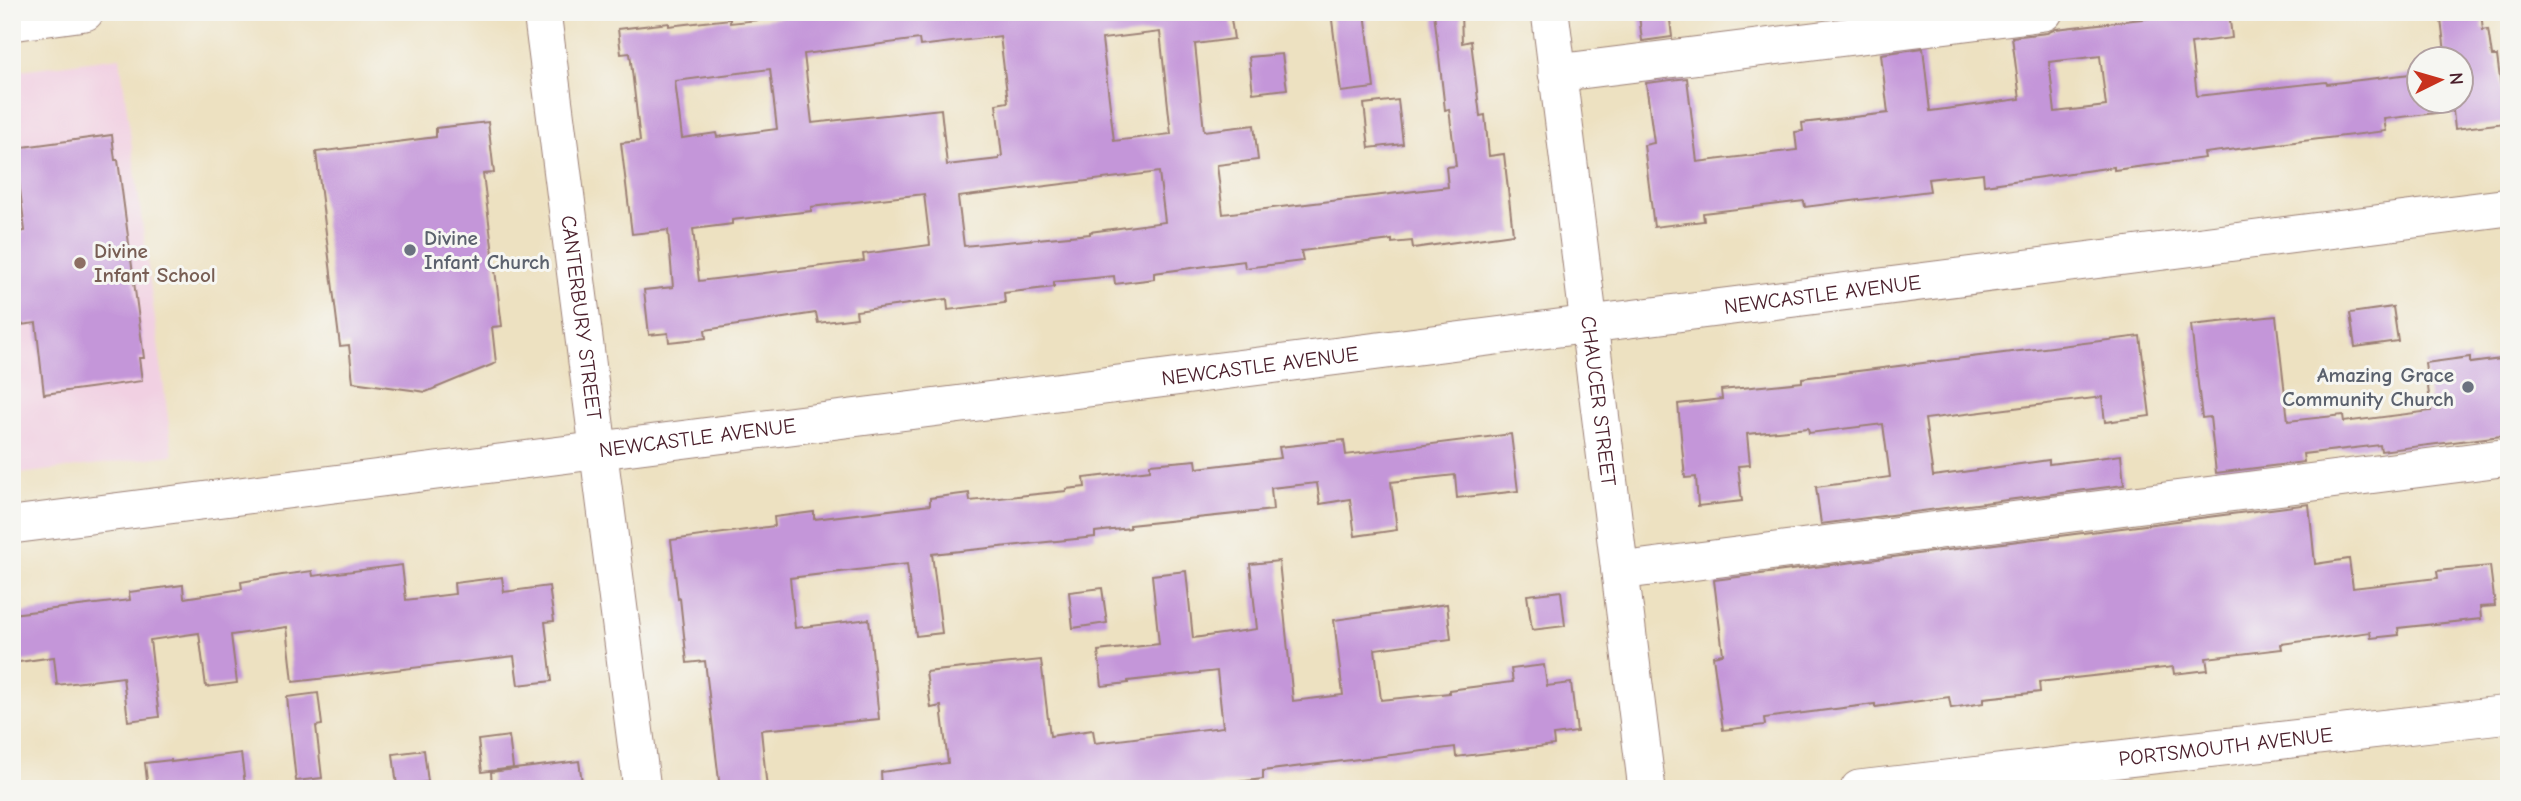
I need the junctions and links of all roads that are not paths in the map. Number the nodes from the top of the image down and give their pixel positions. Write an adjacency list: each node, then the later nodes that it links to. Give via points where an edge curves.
1 (85, 12): 5 (street)
2 (542, 12): 9 (street, CANTERBURY STREET)
3 (1550, 12): 6 (street, CHAUCER STREET)
4 (2043, 12): 6 (street)
5 (12, 22)
6 (1558, 73): 8 (street, CHAUCER STREET)
7 (2509, 207): 8 (street, NEWCASTLE AVENUE)
8 (1589, 324): 9 (street, NEWCASTLE AVENUE); 12 (street, CHAUCER STREET)
9 (598, 450): 11 (street, NEWCASTLE AVENUE); 14 (street, CANTERBURY STREET)
10 (2509, 457): 12 (street)
11 (12, 525)
12 (1620, 571): 15 (street, CHAUCER STREET)
13 (2509, 714): 16 (street, PORTSMOUTH AVENUE)
14 (642, 789)
15 (1647, 789)
16 (1859, 789)

